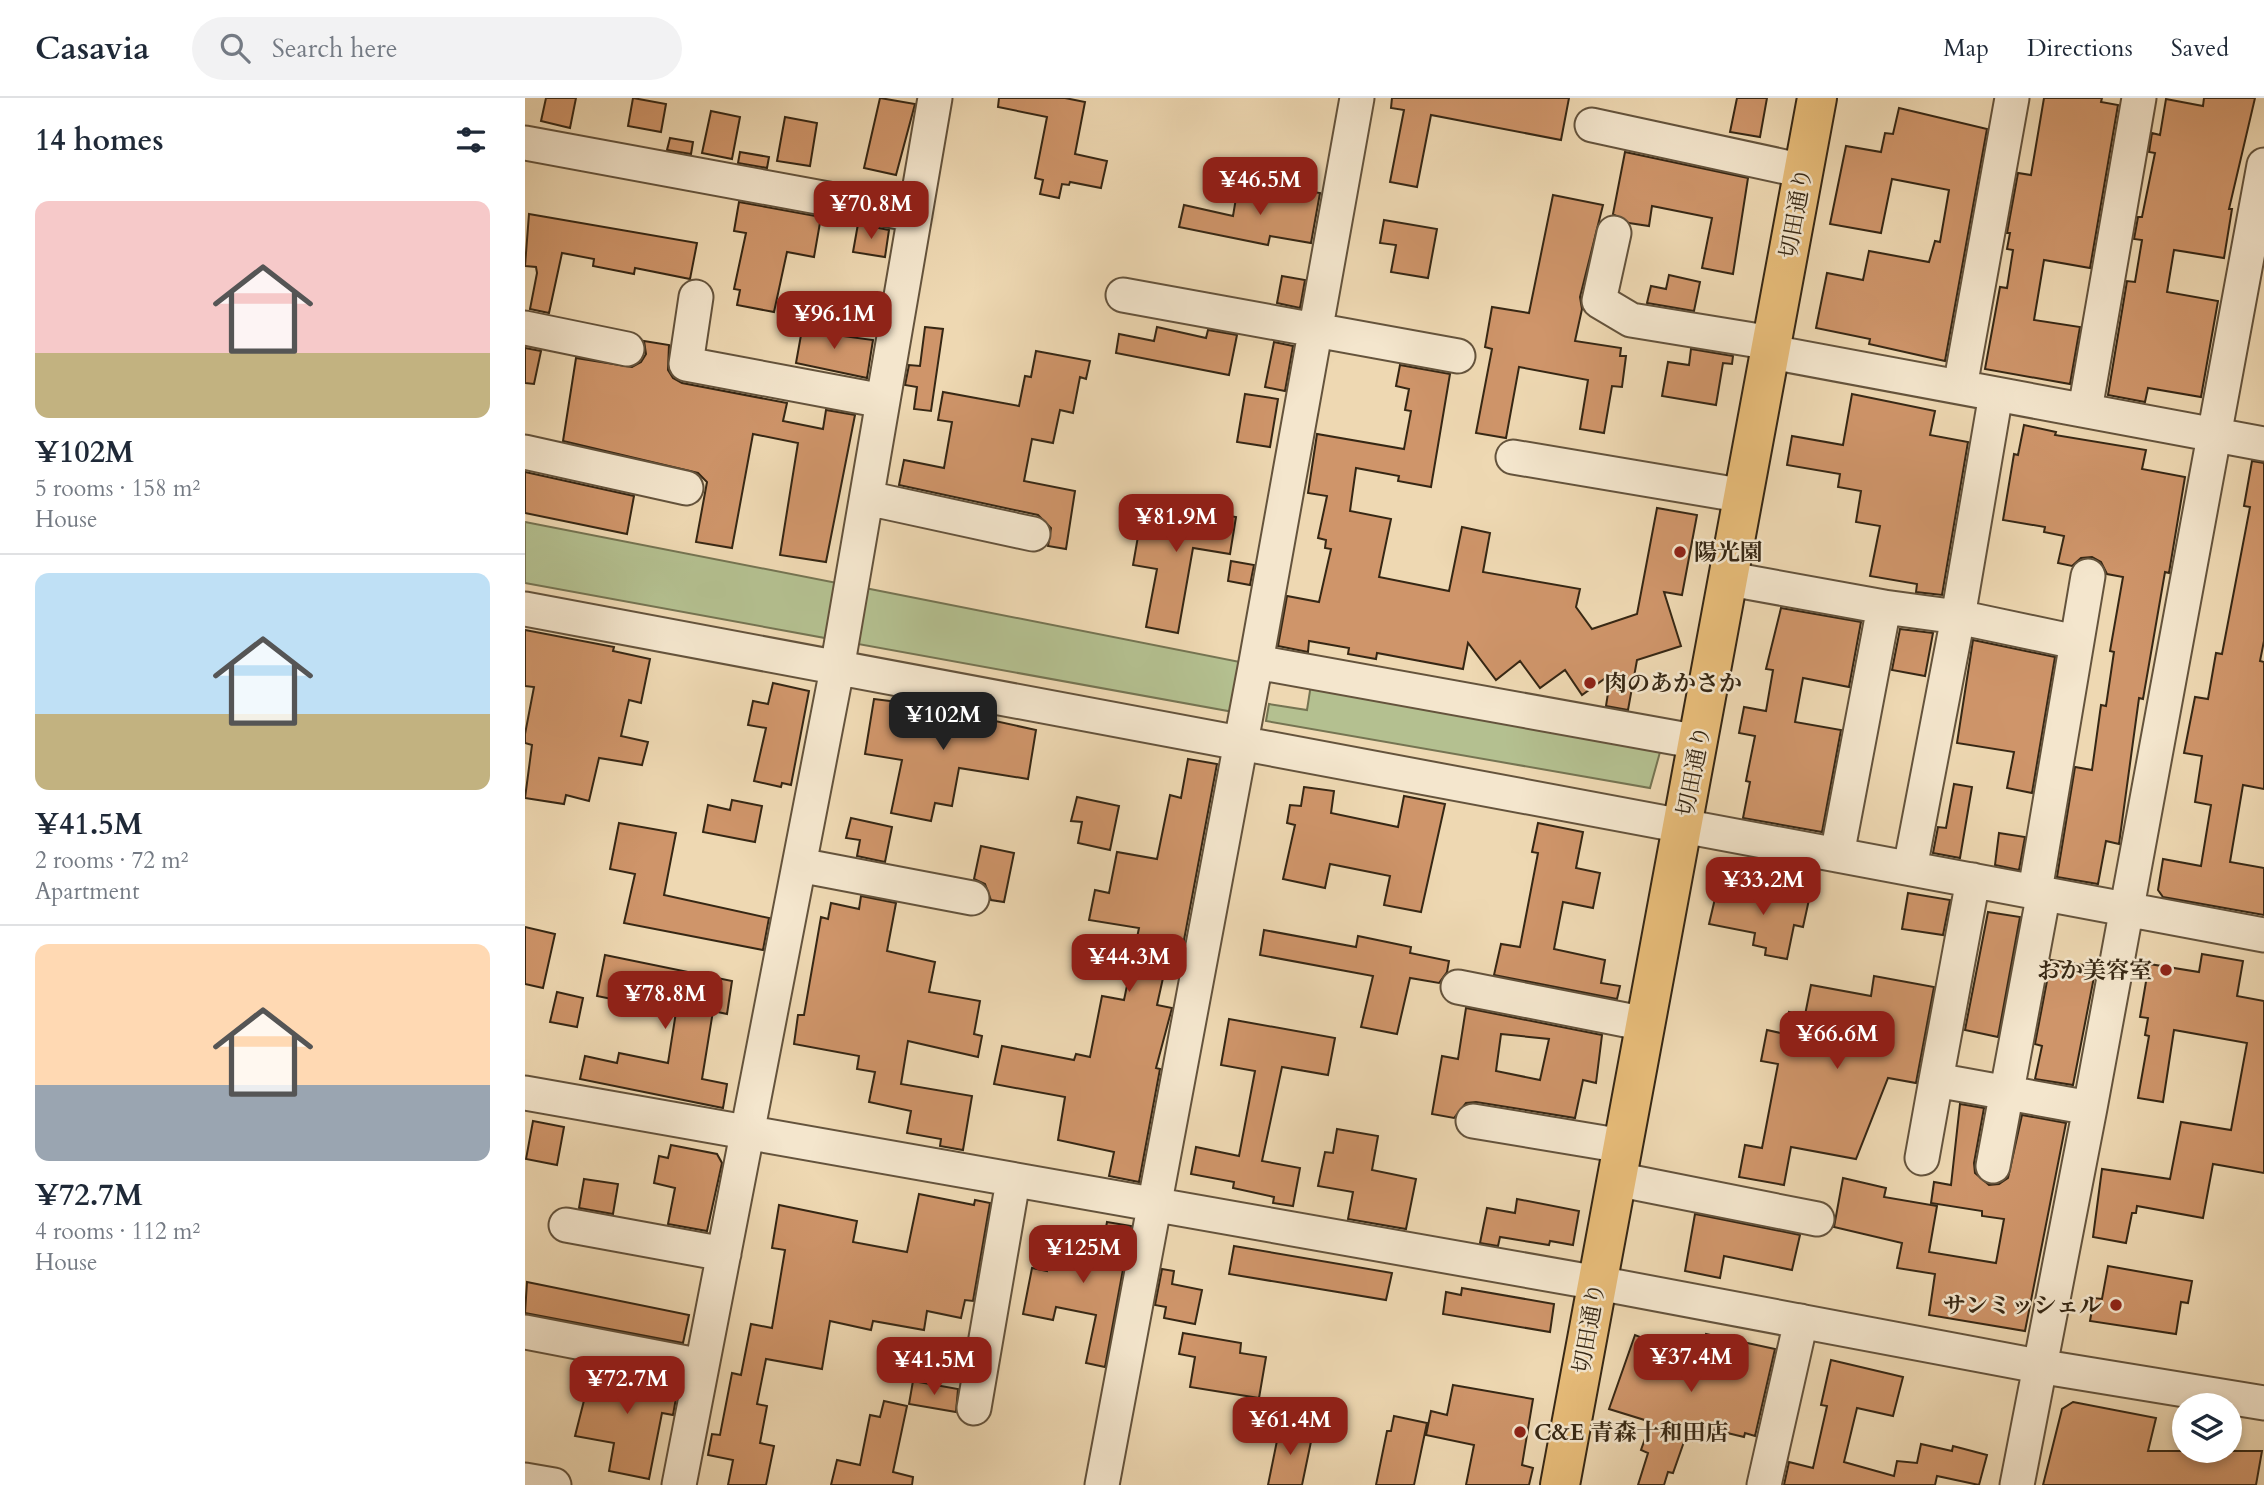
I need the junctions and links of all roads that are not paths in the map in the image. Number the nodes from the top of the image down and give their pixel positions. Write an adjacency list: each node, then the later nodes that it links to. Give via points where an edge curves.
1 (936, 98): 10 (street)
2 (1356, 98): 15 (street)
3 (1817, 98): 9 (main road, 切田通り)
4 (2012, 98): 19 (street)
5 (2139, 98): 22 (street)
6 (1592, 125): 9 (street)
7 (525, 143): 10 (street)
8 (2264, 164): 23 (street)
9 (1804, 171): 16 (main road, 切田通り)
10 (915, 215): 21 (street)
11 (1614, 233): 16 (street, via 1599,301 1631,320)
12 (1123, 295): 15 (street)
13 (696, 296): 21 (street, via 686,364)
14 (525, 328): 17 (street)
15 (1317, 331): 18 (street); 37 (street)
16 (1772, 347): 19 (street); 28 (main road, 切田通り)
17 (627, 349)
18 (1458, 356)
19 (1960, 387): 20 (street)
20 (1996, 394): 22 (street); 35 (street)
21 (883, 401): 29 (street)
22 (2085, 410): 23 (street)
23 (2215, 434): 24 (street); 48 (street)
24 (2264, 443)
25 (525, 452): 27 (street)
26 (1513, 457): 28 (street)
27 (686, 488)
28 (1745, 496): 32 (main road, 切田通り)
29 (867, 498): 30 (street); 38 (street)
30 (1033, 534)
31 (2088, 576): 36 (street)
32 (1730, 579): 33 (street); 39 (main road, 切田通り)
33 (1884, 607): 35 (street); 42 (street)
34 (525, 609): 38 (street)
35 (1958, 617): 36 (street); 44 (street)
36 (2076, 642): 46 (street)
37 (1256, 662): 39 (street); 40 (street)
38 (837, 669): 40 (street); 43 (street)
39 (1699, 742): 41 (main road, 切田通り)
40 (1241, 743): 41 (street); 62 (street)
41 (1684, 826): 42 (street); 51 (main road, 切田通り)
42 (1837, 855): 44 (street)
43 (799, 865): 47 (street); 57 (street)
44 (1910, 868): 45 (street)
45 (1973, 880): 46 (street); 52 (street)
46 (2040, 891): 48 (street); 54 (street)
47 (972, 898)
48 (2126, 907): 49 (street); 55 (street)
49 (2264, 935)
50 (1458, 987): 51 (street)
51 (1646, 1024): 59 (main road, 切田通り)
52 (1936, 1080): 54 (street); 58 (street)
53 (525, 1093): 57 (street)
54 (2007, 1093): 55 (street); 60 (street)
55 (2090, 1108): 70 (street)
56 (1473, 1121): 59 (street)
57 (747, 1133): 61 (street); 65 (street)
58 (1922, 1158)
59 (1619, 1163): 63 (street); 66 (main road, 切田通り)
60 (1993, 1166)
61 (1013, 1181): 62 (street); 72 (street)
62 (1153, 1206): 66 (street); 76 (street)
63 (1817, 1219)
64 (566, 1225): 65 (street)
65 (724, 1254): 69 (street)
66 (1598, 1283): 67 (street); 77 (main road, 切田通り)
67 (1801, 1321): 70 (street); 78 (street)
68 (525, 1332): 69 (street)
69 (702, 1366): 75 (street)
70 (2038, 1366): 71 (street); 79 (street)
71 (2264, 1403)
72 (974, 1408)
73 (525, 1479): 74 (street)
74 (554, 1485)
75 (679, 1485)
76 (1102, 1485)
77 (1560, 1485)
78 (1764, 1485)
79 (2017, 1485)

